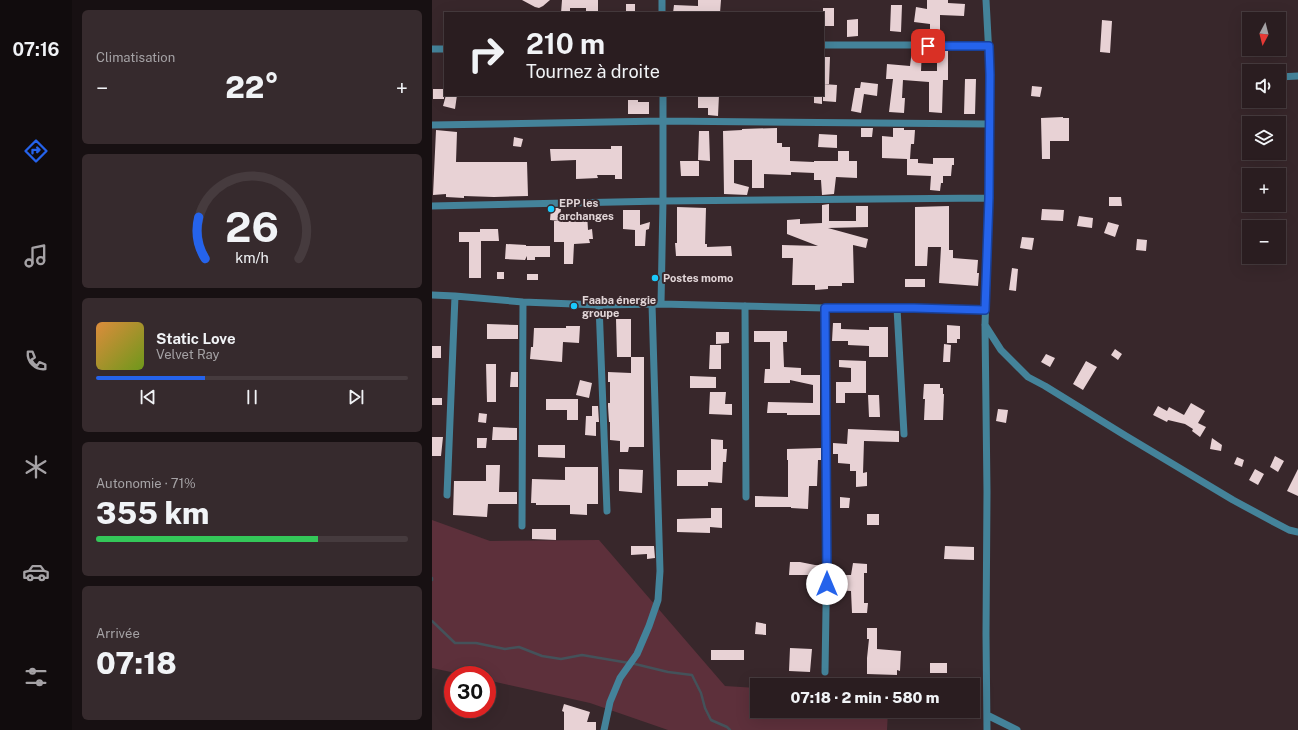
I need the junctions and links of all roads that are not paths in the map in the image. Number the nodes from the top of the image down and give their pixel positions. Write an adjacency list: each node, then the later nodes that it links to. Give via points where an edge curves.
1 (662, 0): 3 (street)
2 (986, 0): 5 (street)
3 (662, 12)
4 (824, 45): 5 (street)
5 (989, 46): 12 (street)
6 (444, 49): 7 (street)
7 (432, 50)
8 (1298, 76): 9 (street)
9 (1286, 77)
10 (663, 96): 11 (street)
11 (663, 121): 12 (street); 13 (street); 15 (street)
12 (989, 124): 14 (street)
13 (432, 125)
14 (989, 198): 15 (street); 26 (street)
15 (663, 201): 16 (street); 21 (street)
16 (432, 206)
17 (432, 295): 18 (street)
18 (455, 296): 19 (street); 29 (street)
19 (522, 302): 22 (street); 32 (street)
20 (652, 304): 21 (street); 22 (street); 36 (street, via 660,572 658,600 637,654 620,678 610,702)
21 (661, 304): 23 (street)
22 (599, 305): 31 (street)
23 (745, 306): 24 (street); 30 (street)
24 (825, 308): 25 (street); 34 (street)
25 (897, 308): 26 (street); 28 (street)
26 (985, 310): 27 (street)
27 (985, 325): 33 (street, via 1001,350 1028,377 1233,500 1289,530); 35 (street)
28 (904, 434)
29 (447, 495)
30 (746, 497)
31 (607, 511)
32 (522, 526)
33 (1298, 532)
34 (825, 672)
35 (988, 715): 37 (street); 38 (street)
36 (604, 730)
37 (987, 730)
38 (1017, 730)

